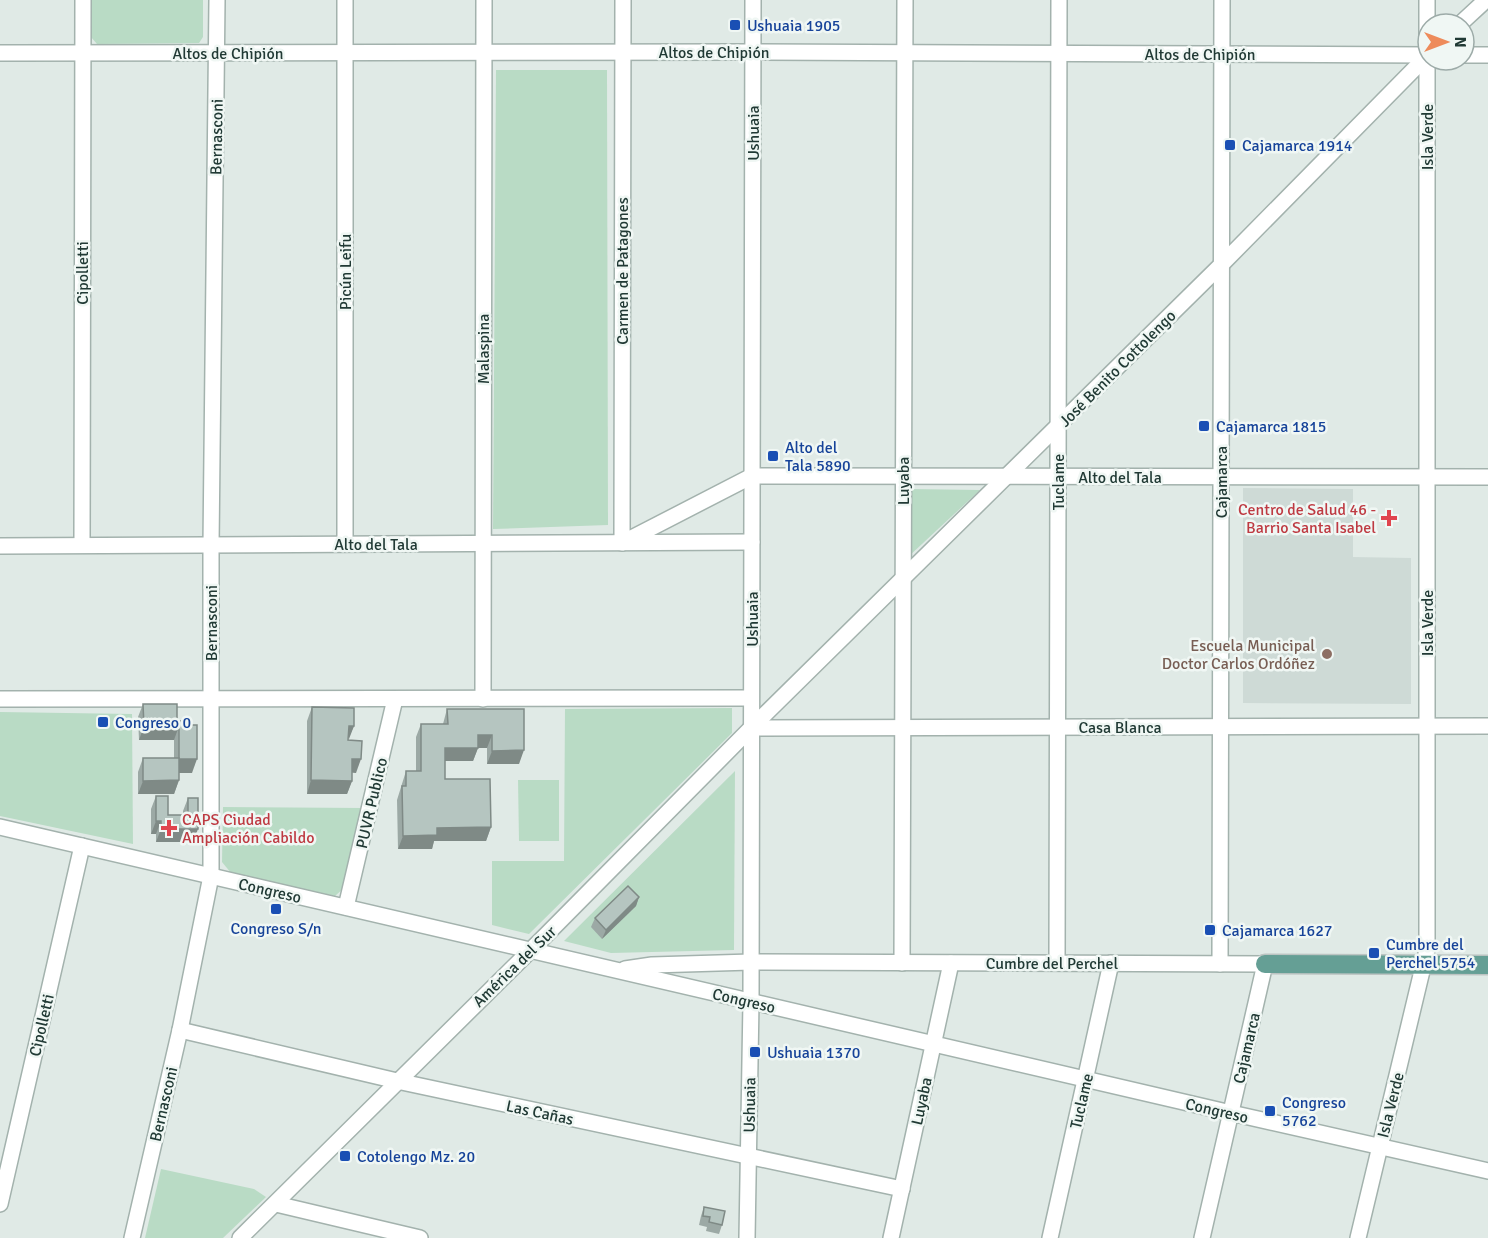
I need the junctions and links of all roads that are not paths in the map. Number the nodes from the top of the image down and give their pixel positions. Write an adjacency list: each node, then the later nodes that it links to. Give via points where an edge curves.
1 (83, 0): 17 (street, Cipolletti)
2 (217, 0): 18 (street, Bernasconi)
3 (345, 0): 12 (street, Picún Leifu)
4 (484, 0): 13 (street, Malaspina)
5 (623, 0): 14 (street, Carmen de Patagones)
6 (753, 0): 15 (street, Ushuaia)
7 (905, 0): 19 (street, Luyaba)
8 (1059, 0): 20 (street, Tuclame)
9 (1222, 0): 21 (street, Cajamarca)
10 (1486, 0): 11 (street)
11 (1473, 12)
12 (345, 52): 13 (street, Altos de Chipión); 18 (street, Altos de Chipión); 37 (street, Picún Leifu)
13 (484, 52): 14 (street, Altos de Chipión); 35 (street, Malaspina)
14 (622, 52): 15 (street, Altos de Chipión); 36 (street, Carmen de Patagones)
15 (753, 52): 19 (street, Altos de Chipión); 27 (street, Ushuaia)
16 (0, 53): 17 (street, Altos de Chipión)
17 (83, 53): 18 (street, Altos de Chipión); 38 (street, Cipolletti)
18 (217, 53): 39 (street, Bernasconi)
19 (904, 53): 20 (street, Altos de Chipión); 28 (street, Luyaba)
20 (1059, 53): 21 (street, Altos de Chipión); 26 (street, Tuclame)
21 (1222, 54): 22 (street, Altos de Chipión); 25 (street, Cajamarca)
22 (1416, 55)
23 (1416, 67): 25 (street, José Benito Cottolengo)
24 (1428, 72): 32 (street, Isla Verde)
25 (1223, 263): 26 (street, José Benito Cottolengo); 31 (street, Cajamarca)
26 (1058, 426): 29 (street, José Benito Cottolengo); 30 (street, Tuclame)
27 (752, 476): 28 (street, Alto del Tala); 34 (street, Ushuaia); 36 (street)
28 (903, 476): 29 (street, Alto del Tala); 41 (street, Luyaba)
29 (1006, 477): 30 (street, Alto del Tala); 41 (street, José Benito Cottolengo)
30 (1058, 477): 31 (street, Alto del Tala); 52 (street, Tuclame)
31 (1221, 477): 32 (street, Alto del Tala); 49 (street, Cajamarca)
32 (1426, 477): 33 (street, Alto del Tala); 47 (street, Isla Verde)
33 (1488, 477)
34 (752, 542): 36 (street, Alto del Tala); 42 (street, Ushuaia)
35 (483, 543): 36 (street, Alto del Tala); 37 (street, Alto del Tala); 45 (street, Malaspina)
36 (622, 543)
37 (345, 544): 39 (street, Alto del Tala)
38 (82, 545): 39 (street, Alto del Tala); 40 (street, Alto del Tala)
39 (211, 545): 46 (street, Bernasconi)
40 (0, 546)
41 (902, 580): 50 (street, José Benito Cottolengo); 51 (street, Luyaba)
42 (751, 698): 45 (street); 50 (street, Ushuaia)
43 (0, 699): 46 (street)
44 (395, 699): 45 (street); 46 (street); 56 (street, PUVR Publico)
45 (483, 699)
46 (211, 700): 55 (street, Bernasconi)
47 (1426, 726): 48 (street, Casa Blanca); 49 (street, Casa Blanca); 65 (street, Isla Verde, via 1427,950)
48 (1488, 726)
49 (1221, 727): 52 (street, Casa Blanca); 63 (street, Cajamarca)
50 (751, 728): 51 (street, Casa Blanca); 57 (street, América del Sur); 58 (street, Ushuaia)
51 (902, 728): 52 (street, Casa Blanca); 59 (street, Luyaba)
52 (1058, 728): 61 (street, Tuclame)
53 (0, 826): 54 (street, Congreso)
54 (82, 846): 55 (street, Congreso); 78 (street, Cipolletti)
55 (211, 876): 56 (street, Congreso); 69 (street, Bernasconi)
56 (346, 907): 57 (street, Congreso)
57 (530, 950): 67 (street, Congreso); 72 (street, América del Sur)
58 (751, 962): 59 (street, Cumbre del Perchel); 67 (street, Cumbre del Perchel); 68 (street, Ushuaia)
59 (902, 963): 60 (street, Cumbre del Perchel)
60 (951, 963): 61 (street, Cumbre del Perchel); 70 (street, Luyaba)
61 (1057, 963): 62 (street, Cumbre del Perchel)
62 (1111, 963): 63 (street, Cumbre del Perchel); 71 (street, Tuclame)
63 (1220, 964): 64 (street, Cumbre del Perchel)
64 (1265, 964): 65 (main road, Cumbre del Perchel); 73 (street, Cajamarca)
65 (1423, 965): 66 (main road, Cumbre del Perchel); 74 (street, Isla Verde)
66 (1488, 965)
67 (616, 970): 68 (street, Congreso)
68 (751, 1002): 70 (street, Congreso); 75 (street, Ushuaia)
69 (180, 1030): 72 (street, Las Cañas); 81 (street, Bernasconi)
70 (933, 1045): 71 (street, Congreso); 77 (street, Luyaba)
71 (1085, 1079): 73 (street, Congreso); 86 (street, Tuclame)
72 (397, 1082): 75 (street, Las Cañas); 79 (street, América del Sur)
73 (1231, 1113): 74 (street, Congreso); 87 (street, Cajamarca)
74 (1380, 1145): 76 (street, Congreso); 88 (street, Isla Verde)
75 (748, 1156): 77 (street, Las Cañas); 84 (street, Ushuaia)
76 (1488, 1170)
77 (902, 1189): 85 (street, Luyaba)
78 (0, 1204)
79 (276, 1204): 80 (street); 82 (street, América del Sur)
80 (396, 1235): 83 (street)
81 (132, 1238)
82 (240, 1238)
83 (420, 1238)
84 (747, 1238)
85 (891, 1238)
86 (1050, 1238)
87 (1202, 1238)
88 (1358, 1238)

